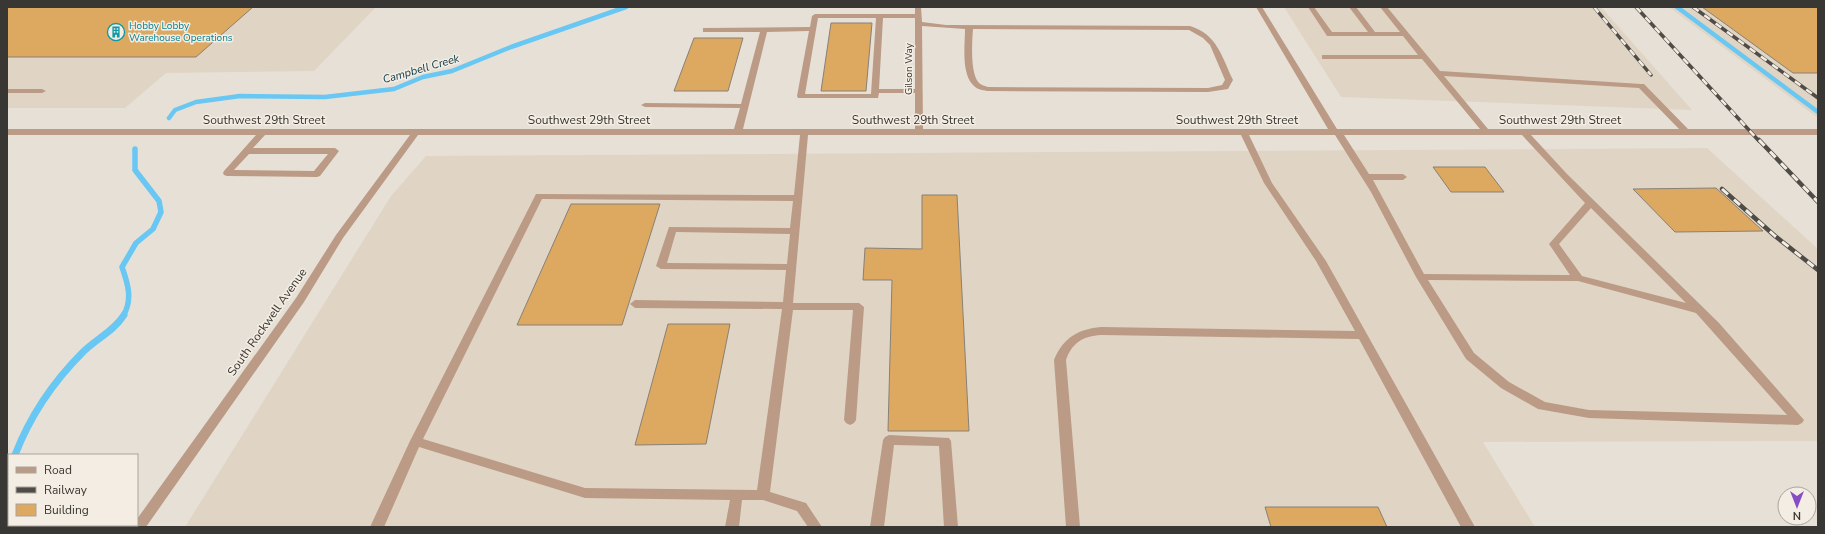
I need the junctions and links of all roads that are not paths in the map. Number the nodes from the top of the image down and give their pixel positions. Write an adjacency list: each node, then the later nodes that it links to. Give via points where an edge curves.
1 (918, 7): 7 (street, Gilson Way)
2 (1259, 7): 30 (street)
3 (1311, 7): 12 (street, via 1330,34)
4 (1352, 7): 12 (street)
5 (1383, 7): 13 (street)
6 (880, 16): 7 (street); 10 (street, via 815,16); 19 (street)
7 (918, 20): 8 (street, via 946,27); 20 (street, Gilson Way)
8 (969, 27): 8 (street, via 1190,28 1206,36 1213,45 1229,80 1225,87 1208,90 987,89 973,81)
9 (764, 29): 10 (street); 11 (street); 22 (street)
10 (813, 29): 19 (street, via 801,96 875,96)
11 (706, 30)
12 (1373, 34): 13 (street)
13 (1406, 34): 15 (street)
14 (1325, 57): 15 (street)
15 (1425, 57): 16 (street)
16 (1438, 73): 31 (street); 33 (street, via 1641,86)
17 (7, 91): 18 (street)
18 (42, 91)
19 (875, 91): 20 (street)
20 (919, 91): 28 (street, Gilson Way)
21 (645, 105): 22 (street)
22 (745, 106): 26 (street)
23 (7, 132): 24 (street, Southwest 29th Street)
24 (263, 132): 25 (street, Southwest 29th Street); 35 (street)
25 (416, 132): 26 (street, Southwest 29th Street); 52 (street, South Rockwell Avenue, via 339,237 300,300)
26 (738, 132): 27 (street, Southwest 29th Street)
27 (804, 132): 28 (street, Southwest 29th Street); 38 (street)
28 (919, 132): 29 (street, Southwest 29th Street)
29 (1244, 132): 30 (street, Southwest 29th Street); 47 (street, via 1268,182 1321,261)
30 (1336, 132): 31 (street, Southwest 29th Street); 36 (street)
31 (1486, 132): 32 (street, Southwest 29th Street)
32 (1524, 132): 33 (street, Southwest 29th Street); 39 (street)
33 (1686, 132): 34 (street, Southwest 29th Street)
34 (1818, 132)
35 (246, 151): 35 (street, via 290,151 335,151 317,174 227,173)
36 (1366, 177): 37 (street); 42 (street)
37 (1403, 177)
38 (798, 198): 40 (street); 49 (street, via 540,196)
39 (1590, 203): 43 (street, via 1554,244); 46 (street)
40 (795, 231): 41 (street); 41 (street, via 672,229 661,266)
41 (791, 267): 45 (street)
42 (1421, 277): 43 (street); 46 (street, via 1470,356 1505,385 1542,406 1589,414 1798,420)
43 (1578, 278): 46 (street)
44 (635, 304): 45 (street)
45 (788, 306): 48 (street, via 859,307); 51 (street)
46 (1699, 310)
47 (1362, 335): 58 (street, via 1101,331 1090,332 1070,341 1063,349 1060,360); 59 (street)
48 (850, 420)
49 (416, 440): 50 (street, via 585,493); 53 (street)
50 (737, 494): 51 (street); 54 (street)
51 (763, 495): 55 (street, via 801,506)
52 (139, 527)
53 (377, 527)
54 (732, 527)
55 (814, 527)
56 (877, 527): 57 (street, via 889,440 945,441)
57 (951, 527)
58 (1073, 527)
59 (1468, 527)

